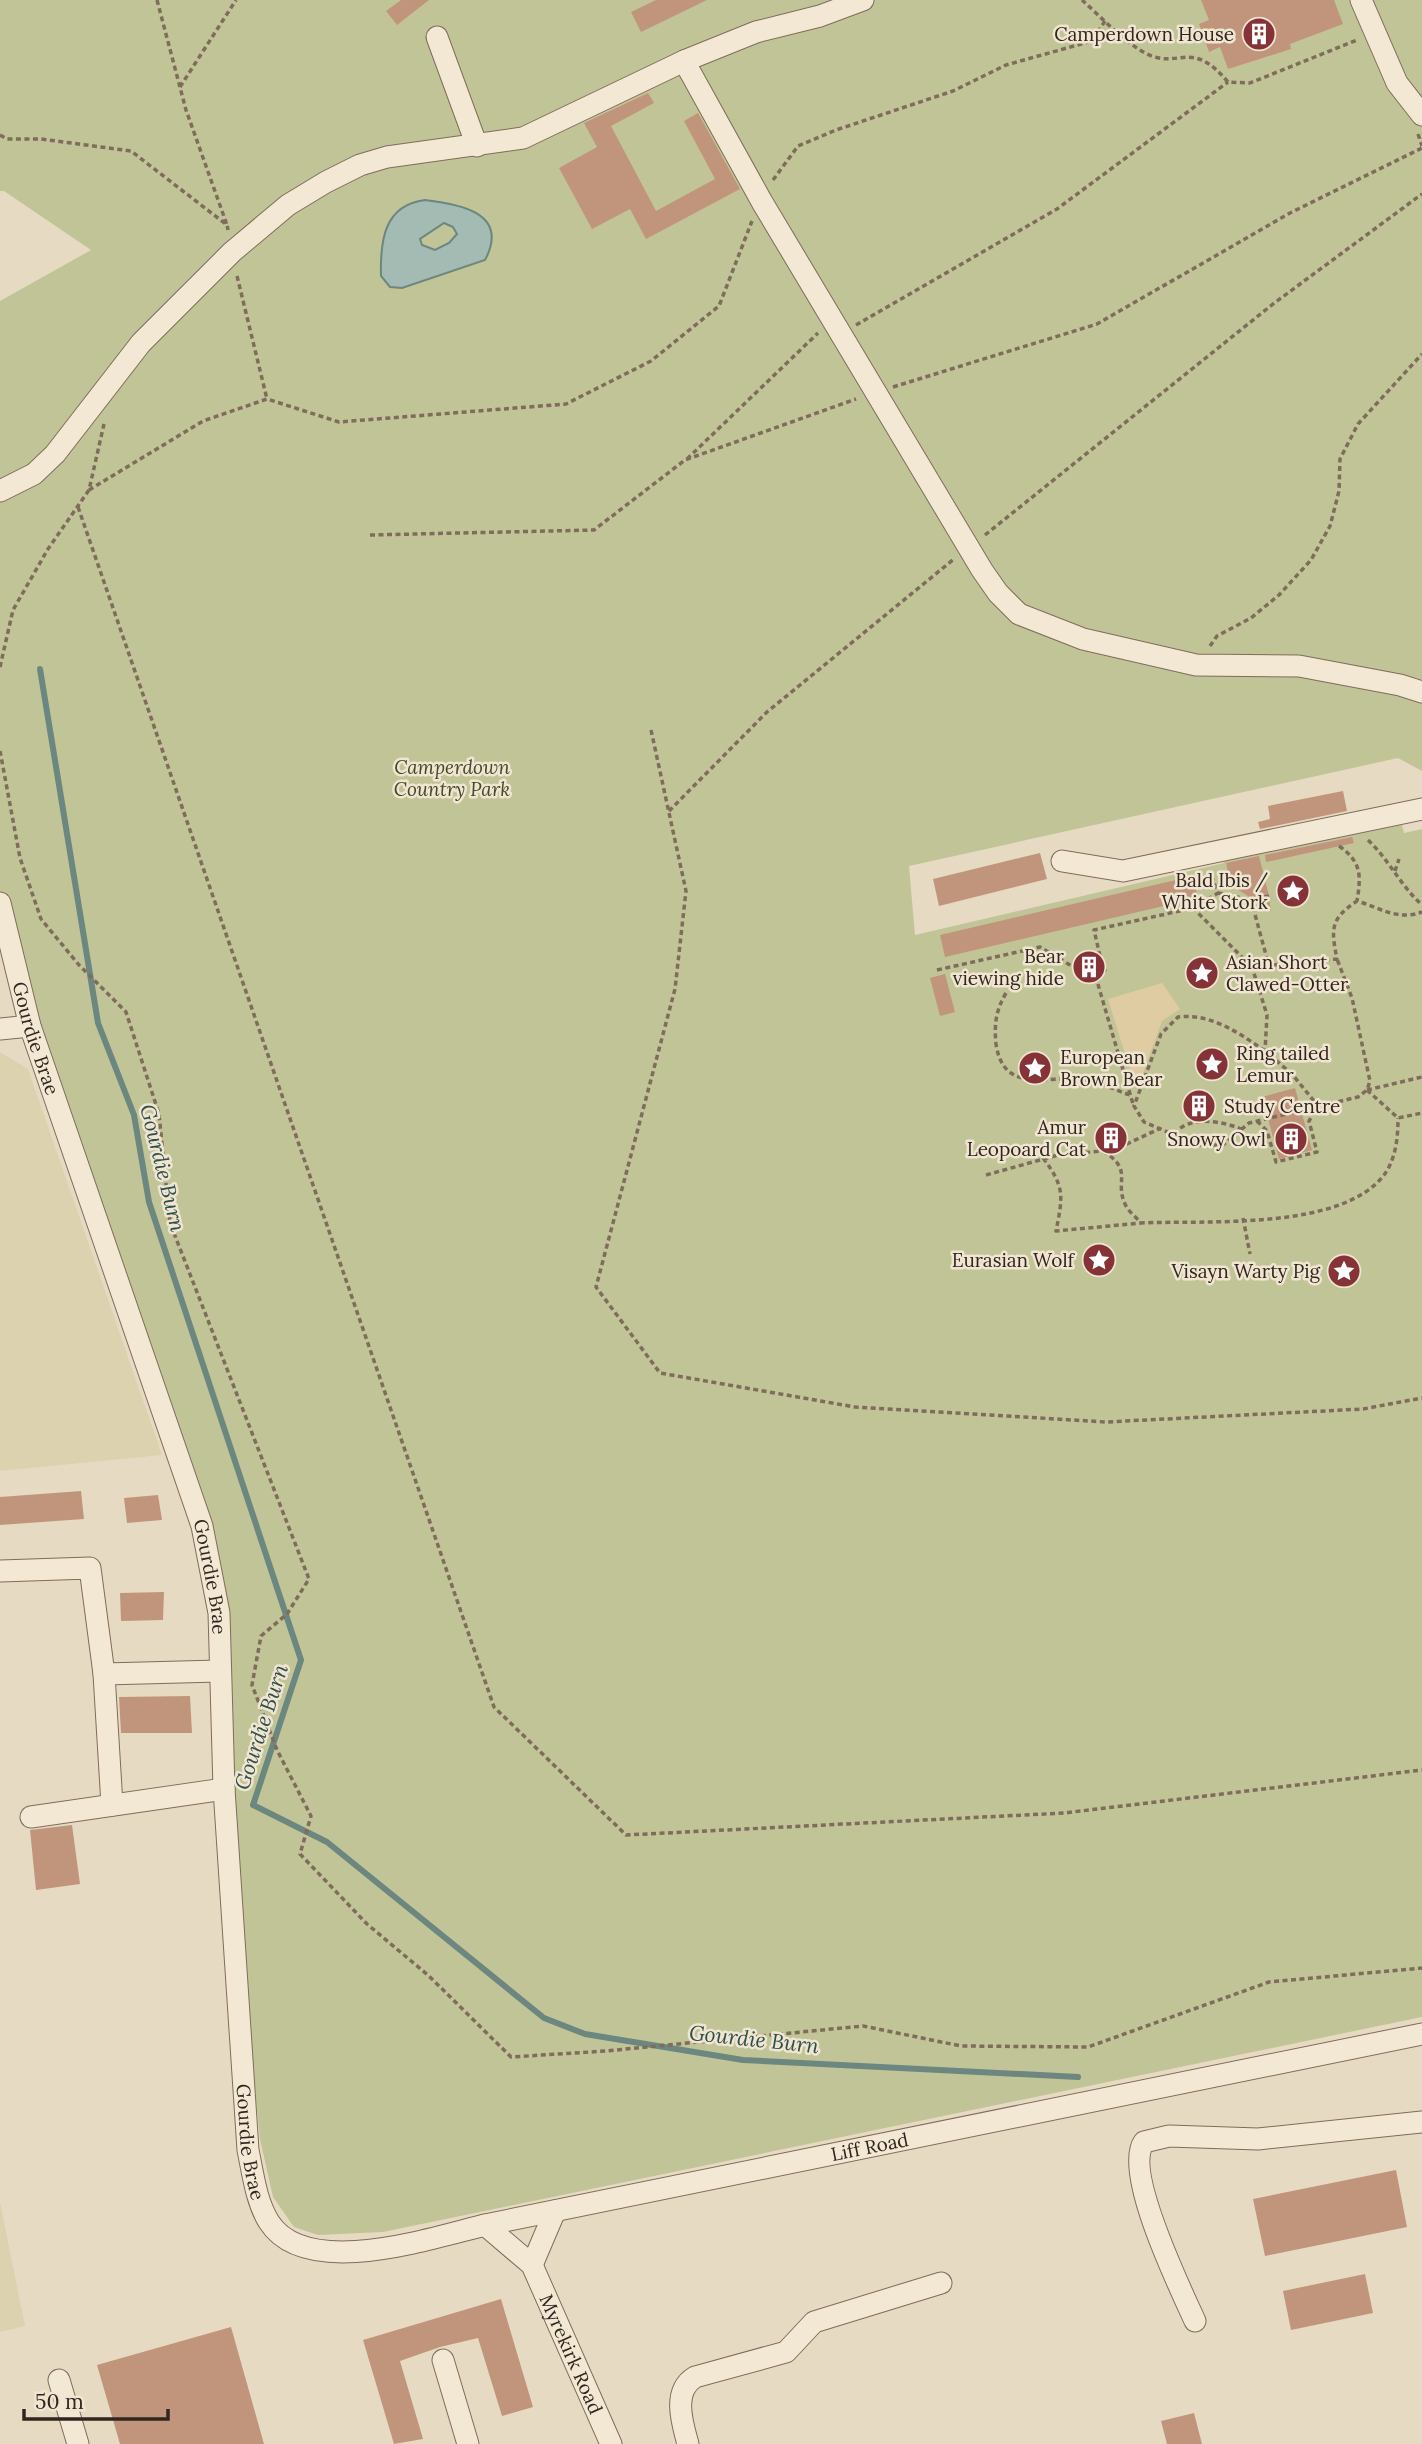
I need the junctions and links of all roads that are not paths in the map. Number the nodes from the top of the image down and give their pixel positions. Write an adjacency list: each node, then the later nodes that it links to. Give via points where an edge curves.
1 (863, 0): 4 (street, via 756,32)
2 (1361, 0): 5 (street, via 1397,83)
3 (437, 37): 6 (street)
4 (684, 61): 6 (street, via 523,138); 8 (street, via 762,202 969,548 998,593 1019,614 1083,639 1196,665 1299,666)
5 (1422, 115)
6 (477, 146): 7 (street, via 387,157 360,165 288,205 232,252 141,343 55,454 34,474)
7 (0, 491)
8 (1422, 692)
9 (1422, 809): 10 (street, via 1123,871)
10 (1062, 861)
11 (0, 902): 12 (street, Gourdie Brae)
12 (30, 1026): 13 (street); 15 (street, Gourdie Brae, via 202,1526 219,1613)
13 (0, 1030)
14 (0, 1571): 16 (street, via 90,1568)
15 (219, 1671): 16 (street); 17 (street, Gourdie Brae)
16 (103, 1674): 18 (street)
17 (223, 1789): 18 (street); 24 (street, Gourdie Brae, via 248,2150 256,2193 270,2224 297,2245)
18 (112, 1805): 19 (street)
19 (31, 1817)
20 (1422, 2034): 22 (street, Liff Road)
21 (1422, 2122): 27 (street, via 1258,2139 1169,2136 1144,2141 1138,2155 1141,2180)
22 (555, 2211): 23 (street, Liff Road); 25 (street)
23 (485, 2225): 24 (street, Liff Road, via 388,2248); 25 (street, Myrekirk Road)
24 (317, 2253)
25 (532, 2265): 32 (street, Myrekirk Road)
26 (941, 2283): 33 (street, via 814,2322 786,2352 687,2382 681,2393)
27 (1195, 2321)
28 (443, 2360): 31 (street)
29 (59, 2380): 30 (street)
30 (78, 2444)
31 (468, 2444)
32 (611, 2444)
33 (688, 2444)

